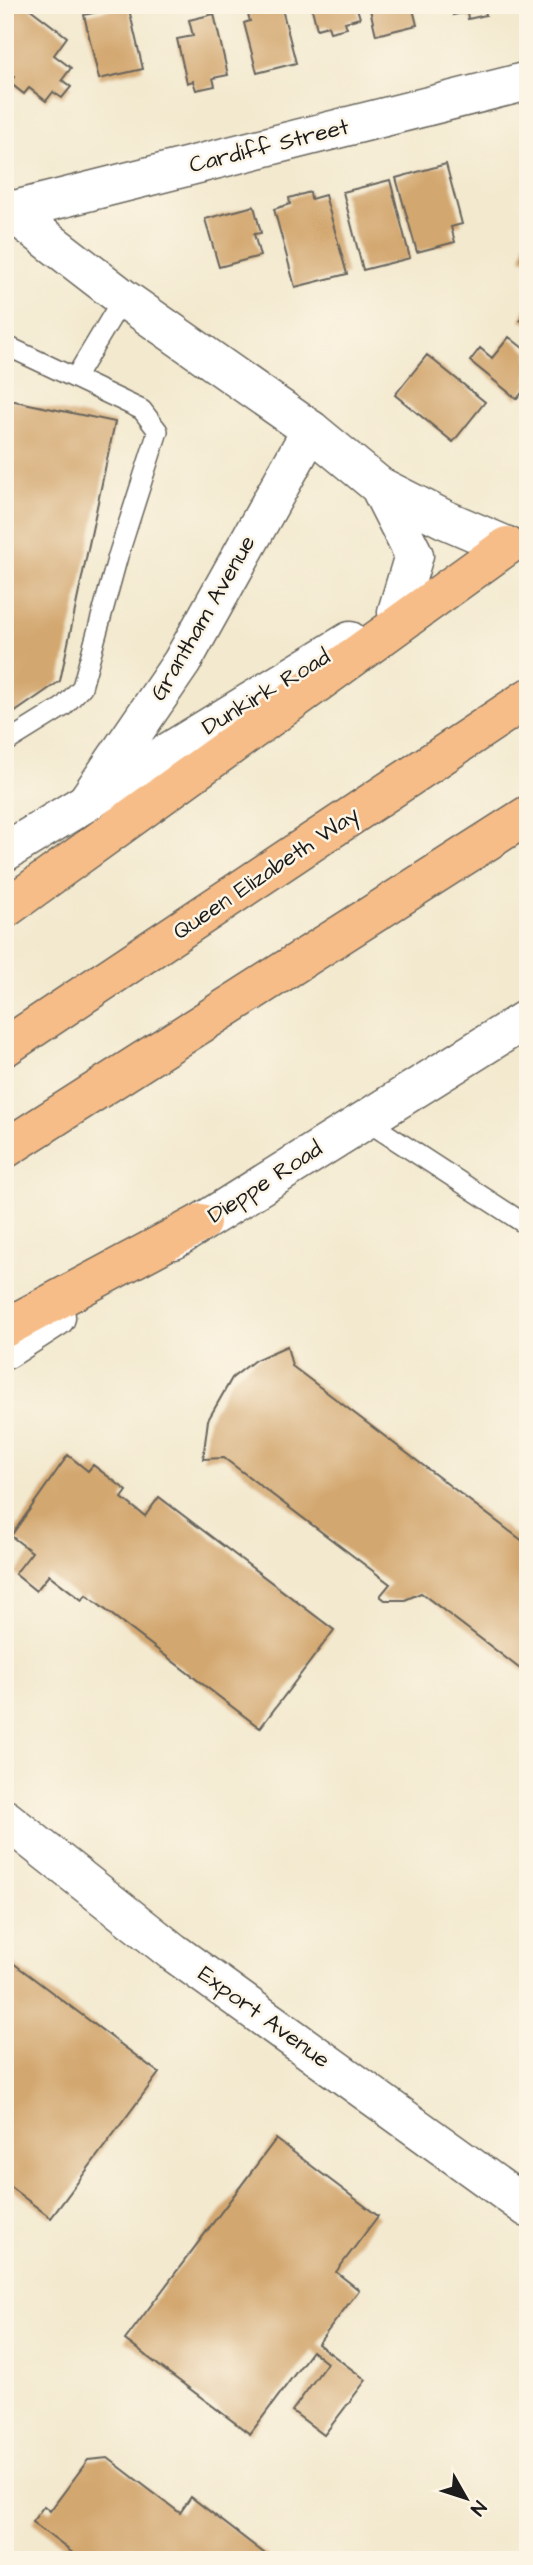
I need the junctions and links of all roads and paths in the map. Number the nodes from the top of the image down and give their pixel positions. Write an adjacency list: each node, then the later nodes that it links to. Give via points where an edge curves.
1 (528, 81): 2 (street, Cardiff Street)
2 (7, 213): 3 (street)
3 (123, 298): 5 (lane); 6 (street)
4 (5, 345): 5 (lane)
5 (75, 378): 12 (lane, via 142,410 158,430 82,687 63,707)
6 (311, 430): 7 (street); 13 (street, Grantham Avenue, via 182,662)
7 (379, 486): 8 (street, via 444,519); 9 (street, via 414,555)
8 (517, 539): 9 (street, Dunkirk Road); 10 (highway)
9 (397, 612): 10 (highway); 13 (street, Dunkirk Road)
10 (373, 642): 16 (highway)
11 (528, 698): 18 (highway, Queen Elizabeth Way)
12 (5, 743)
13 (87, 801): 15 (street, Dunkirk Road)
14 (528, 815): 20 (highway)
15 (5, 852)
16 (5, 909)
17 (528, 1018): 19 (street, Dieppe Road)
18 (5, 1047)
19 (365, 1120): 21 (street, Dieppe Road); 22 (lane)
20 (5, 1149)
21 (201, 1223): 23 (highway); 24 (street, Dieppe Road)
22 (528, 1226)
23 (5, 1328)
24 (5, 1350)
25 (5, 1819): 26 (street, Export Avenue, via 173,1952)
26 (528, 2208)

